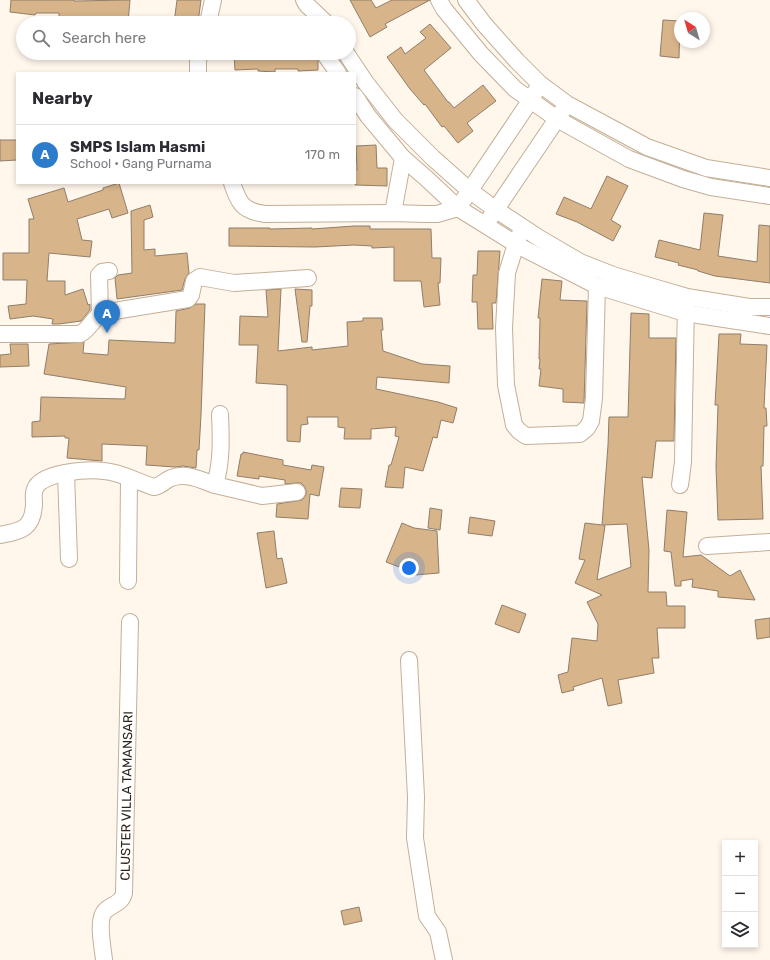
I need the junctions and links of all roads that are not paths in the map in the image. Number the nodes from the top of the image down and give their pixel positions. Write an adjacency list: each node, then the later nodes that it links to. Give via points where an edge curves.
1 (213, 0): 5 (street)
2 (440, 0): 15 (street, via 444,9 481,54)
3 (466, 0): 13 (street)
4 (306, 2): 6 (street); 7 (street)
5 (210, 16)
6 (308, 16)
7 (319, 16)
8 (198, 60): 11 (street)
9 (329, 60): 12 (street)
10 (351, 60): 18 (street)
11 (198, 72)
12 (337, 72)
13 (540, 84): 15 (street); 16 (street)
14 (356, 97): 20 (street)
15 (530, 101): 17 (street); 24 (street)
16 (566, 104): 17 (street); 22 (street, via 647,147 706,168)
17 (557, 119): 25 (street, via 630,160 676,177 711,187); 27 (street)
18 (395, 120): 20 (street); 24 (street)
19 (356, 121): 20 (street)
20 (372, 121): 21 (street)
21 (403, 158): 26 (street); 28 (street)
22 (770, 178)
23 (232, 184): 28 (street, via 238,201 257,213)
24 (469, 190): 26 (street); 27 (street)
25 (770, 196)
26 (458, 208): 28 (street, via 437,214); 29 (street)
27 (495, 209): 29 (street); 30 (street)
28 (393, 213)
29 (486, 224): 31 (street)
30 (523, 227): 31 (street); 35 (street, via 580,262 613,275)
31 (516, 244): 34 (street); 34 (street, via 507,273 504,328 506,386 514,425 526,436 580,434 591,421)
32 (109, 271): 38 (street, via 99,275)
33 (308, 278): 38 (street, via 234,283 200,277 194,281 188,299)
34 (597, 286): 37 (street)
35 (687, 297): 36 (street, via 749,307); 37 (street)
36 (770, 307)
37 (685, 313): 39 (street); 45 (street)
38 (100, 314): 40 (street, via 90,328 78,335)
39 (770, 326)
40 (0, 334)
41 (220, 414): 44 (street, via 222,448)
42 (66, 473): 43 (street, via 104,471); 48 (street, via 50,477 36,486 34,514 27,526); 51 (street)
43 (129, 478): 44 (street, via 154,487 171,478 190,476); 52 (street)
44 (215, 485): 46 (street, via 262,496)
45 (680, 485)
46 (297, 492)
47 (770, 529): 49 (street)
48 (0, 535)
49 (770, 542): 50 (street)
50 (706, 546)
51 (69, 559)
52 (128, 581)
53 (130, 622): 55 (street, CLUSTER VILLA TAMANSARI, via 124,893 120,901 106,910 101,919)
54 (409, 660): 56 (street, via 416,798 415,838 427,916 438,932)
55 (104, 960)
56 (444, 960)

